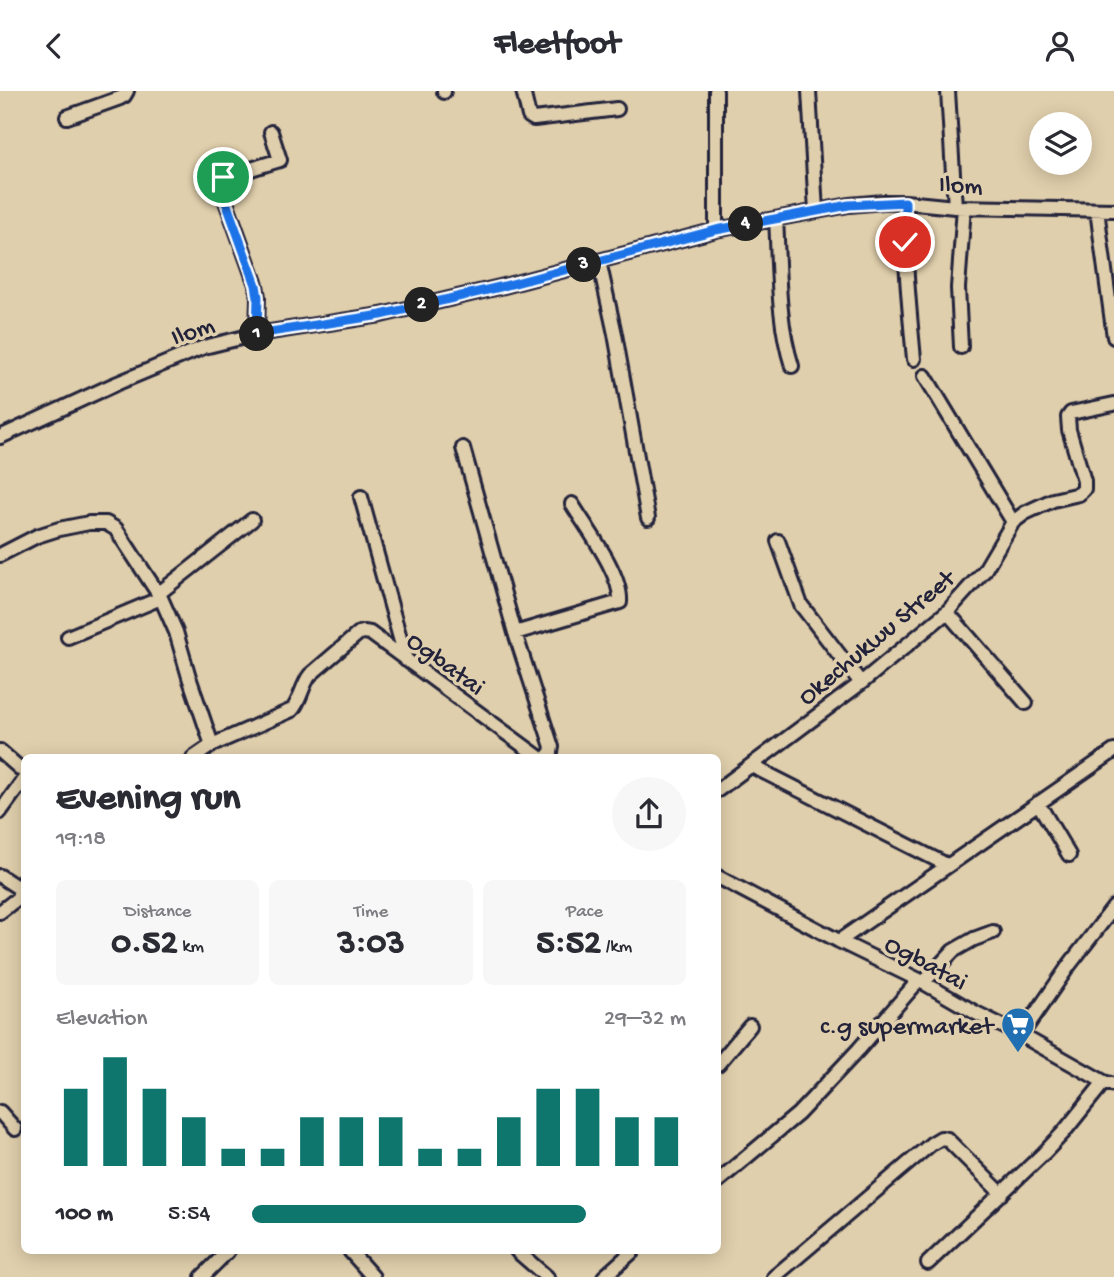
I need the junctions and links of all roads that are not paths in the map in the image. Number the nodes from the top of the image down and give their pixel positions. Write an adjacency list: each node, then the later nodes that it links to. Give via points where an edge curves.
1 (127, 91): 7 (street)
2 (523, 91): 6 (street, via 529,116 534,119)
3 (716, 91): 15 (street)
4 (809, 91): 13 (street)
5 (948, 91): 10 (street)
6 (617, 109)
7 (67, 117)
8 (271, 132): 17 (street, via 280,160 219,179 256,285)
9 (905, 202): 10 (street, Ilom); 13 (street, Ilom); 20 (street)
10 (960, 207): 11 (street, Ilom); 19 (street)
11 (1097, 210): 12 (street, Ilom); 18 (street)
12 (1114, 210)
13 (816, 211): 14 (street, Ilom)
14 (776, 219): 15 (street, Ilom); 21 (street, via 783,323)
15 (716, 230): 16 (street, Ilom)
16 (599, 261): 17 (street, Ilom, via 381,315); 28 (street)
17 (257, 334): 24 (street, Ilom, via 204,347)
18 (1114, 337)
19 (961, 347)
20 (914, 359)
21 (792, 366)
22 (925, 376): 30 (street)
23 (1114, 404): 30 (street, via 1068,417 1084,489)
24 (0, 437)
25 (463, 448): 35 (street)
26 (361, 496): 37 (street)
27 (572, 504): 35 (street, via 606,558 621,602)
28 (648, 518)
29 (252, 520): 33 (street)
30 (1013, 522): 34 (street, Okechukwu Street, via 985,571)
31 (778, 541): 38 (street, via 801,605)
32 (0, 555): 33 (street, via 59,529 106,523 116,529)
33 (160, 596): 36 (street); 40 (street)
34 (947, 612): 38 (street, Okechukwu Street); 39 (street)
35 (515, 633): 45 (street, via 552,747)
36 (68, 637)
37 (406, 660): 40 (street, Ogbatai, via 370,633 359,633 310,675 292,710); 44 (street, Ogbatai)
38 (862, 683): 46 (street, Okechukwu Street)
39 (1026, 703)
40 (212, 745): 43 (street)
41 (0, 751): 47 (street)
42 (1114, 751): 50 (street)
43 (199, 754)
44 (535, 754)
45 (550, 754)
46 (752, 766): 49 (street, Okechukwu Street); 53 (street)
47 (21, 769)
48 (21, 783): 51 (street)
49 (721, 788)
50 (1038, 803): 52 (street); 53 (street)
51 (0, 812)
52 (1069, 855)
53 (947, 865): 61 (street)
54 (0, 876): 56 (street)
55 (721, 879): 61 (street, Ogbatai)
56 (21, 891)
57 (21, 893): 59 (street)
58 (1114, 907): 64 (street)
59 (0, 912)
60 (993, 932): 62 (street, via 953,951)
61 (839, 941): 62 (street, Ogbatai)
62 (921, 981): 64 (street, Ogbatai); 69 (street, via 798,1114)
63 (750, 1026): 65 (street)
64 (1021, 1035): 66 (street, Ogbatai)
65 (721, 1060)
66 (1109, 1084): 70 (street)
67 (0, 1112): 68 (street)
68 (15, 1129)
69 (721, 1178)
70 (1002, 1194): 75 (street); 80 (street, via 941,1138)
71 (226, 1254): 76 (street)
72 (353, 1254): 77 (street)
73 (520, 1254): 78 (street)
74 (630, 1254): 79 (street)
75 (928, 1263)
76 (209, 1275)
77 (373, 1277)
78 (547, 1277)
79 (604, 1277)
80 (774, 1277)

